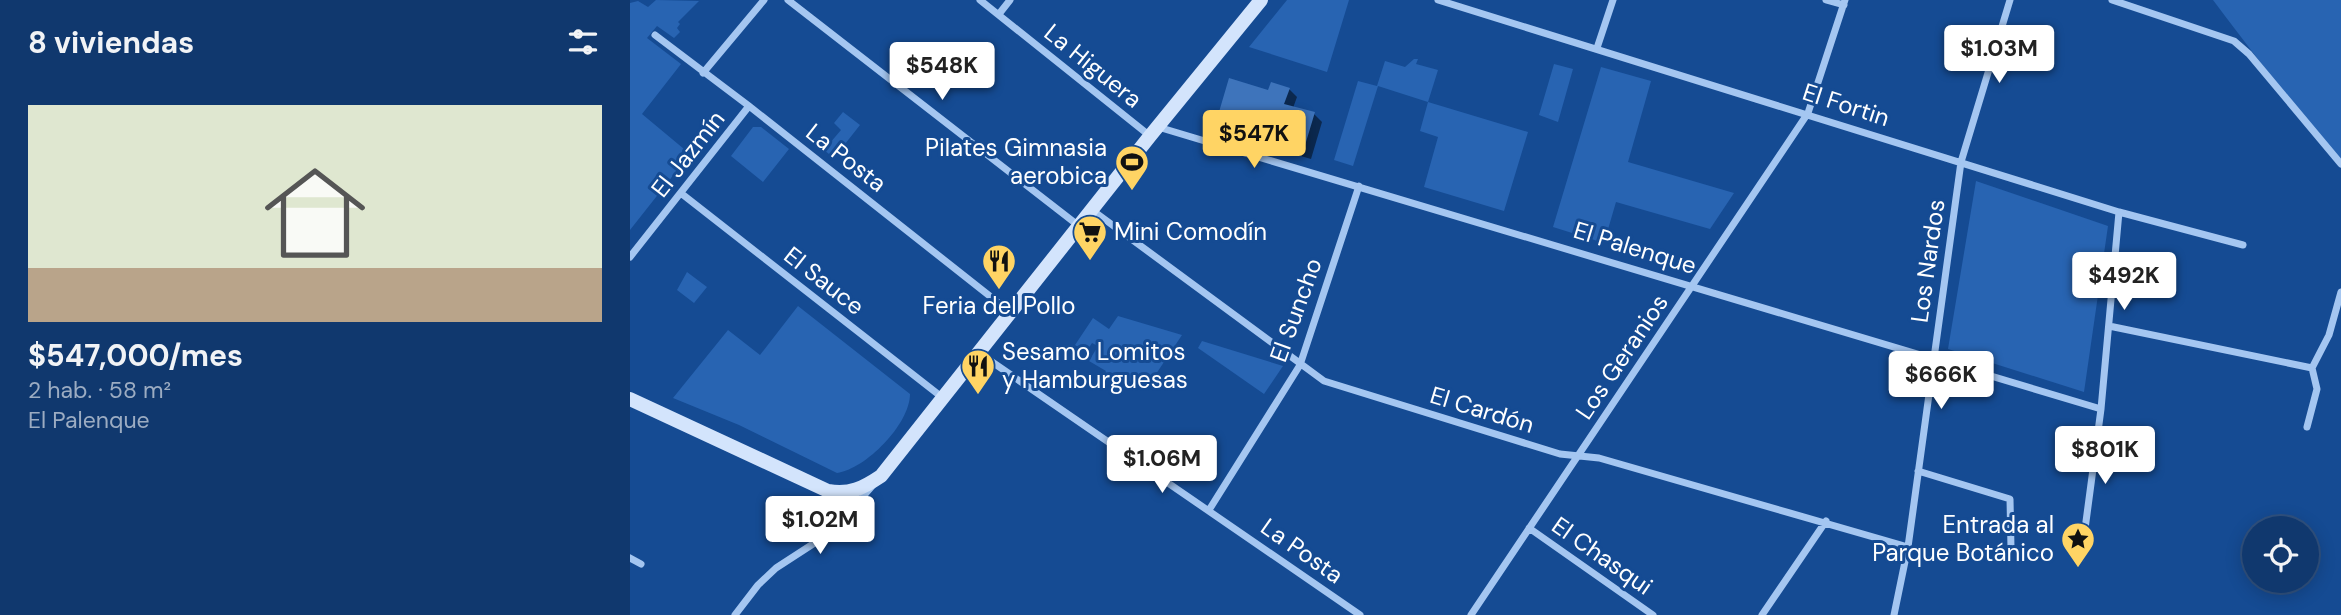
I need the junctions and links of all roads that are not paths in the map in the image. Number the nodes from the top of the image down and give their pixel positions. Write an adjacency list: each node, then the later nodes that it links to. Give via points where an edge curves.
1 (764, 0): 15 (street, El Jazmín)
2 (788, 0): 25 (street)
3 (980, 0): 12 (street, La Higuera)
4 (1010, 0): 12 (street)
5 (1261, 0): 18 (main road)
6 (1438, 0): 14 (street, El Fortin)
7 (1614, 0): 14 (street)
8 (1826, 0): 11 (street)
9 (2010, 0): 19 (street, Los Nardos)
10 (2112, 0): 20 (street, via 2234,41)
11 (1844, 3): 17 (street, Los Geranios)
12 (999, 14): 18 (street, La Higuera)
13 (656, 36): 15 (street, La Posta)
14 (1597, 48): 17 (street, El Fortin)
15 (703, 74): 16 (street, La Posta)
16 (750, 106): 22 (street, El Jazmín); 30 (street, La Posta)
17 (1808, 113): 19 (street, El Fortin); 28 (street, Los Geranios)
18 (1154, 131): 21 (street, El Palenque); 23 (main road)
19 (1961, 162): 24 (street, El Fortin); 33 (street, Los Nardos)
20 (2341, 164)
21 (1359, 186): 28 (street, El Palenque); 34 (street, El Suncho)
22 (682, 194): 27 (street, El Jazmín); 37 (street, El Sauce)
23 (1092, 210): 25 (main road); 34 (street, El Cardón)
24 (2119, 212): 26 (street, El Fortin); 31 (street)
25 (1079, 226): 30 (main road)
26 (2243, 245)
27 (630, 257)
28 (1693, 285): 33 (street, El Palenque); 40 (street, Los Geranios)
29 (2341, 292): 35 (street, via 2329,335)
30 (1010, 313): 32 (main road)
31 (2109, 326): 35 (street); 38 (street)
32 (979, 353): 37 (main road); 43 (street, La Posta)
33 (1934, 359): 38 (street, El Palenque); 41 (street, Los Nardos)
34 (1300, 365): 40 (street, El Cardón, via 1324,381); 43 (street, El Suncho)
35 (2312, 368): 39 (street, via 2318,389)
36 (630, 398): 42 (main road, via 828,491 857,491)
37 (943, 398): 42 (main road)
38 (2101, 408): 49 (street)
39 (2307, 427)
40 (1579, 456): 44 (street, El Cardón); 45 (street, Los Geranios)
41 (1919, 471): 46 (street, Los Nardos); 47 (street, via 2010,499)
42 (881, 476): 51 (street, via 833,531 776,568)
43 (1209, 510): 52 (street, La Posta)
44 (1826, 521): 46 (street, El Cardón); 55 (street)
45 (1529, 528): 53 (street, Los Geranios); 54 (street, El Chasqui)
46 (1908, 547): 56 (street, Los Nardos)
47 (2011, 548)
48 (630, 558): 50 (street)
49 (2081, 559)
50 (641, 564)
51 (734, 615)
52 (1360, 615)
53 (1471, 615)
54 (1653, 615)
55 (1762, 615)
56 (1894, 615)

